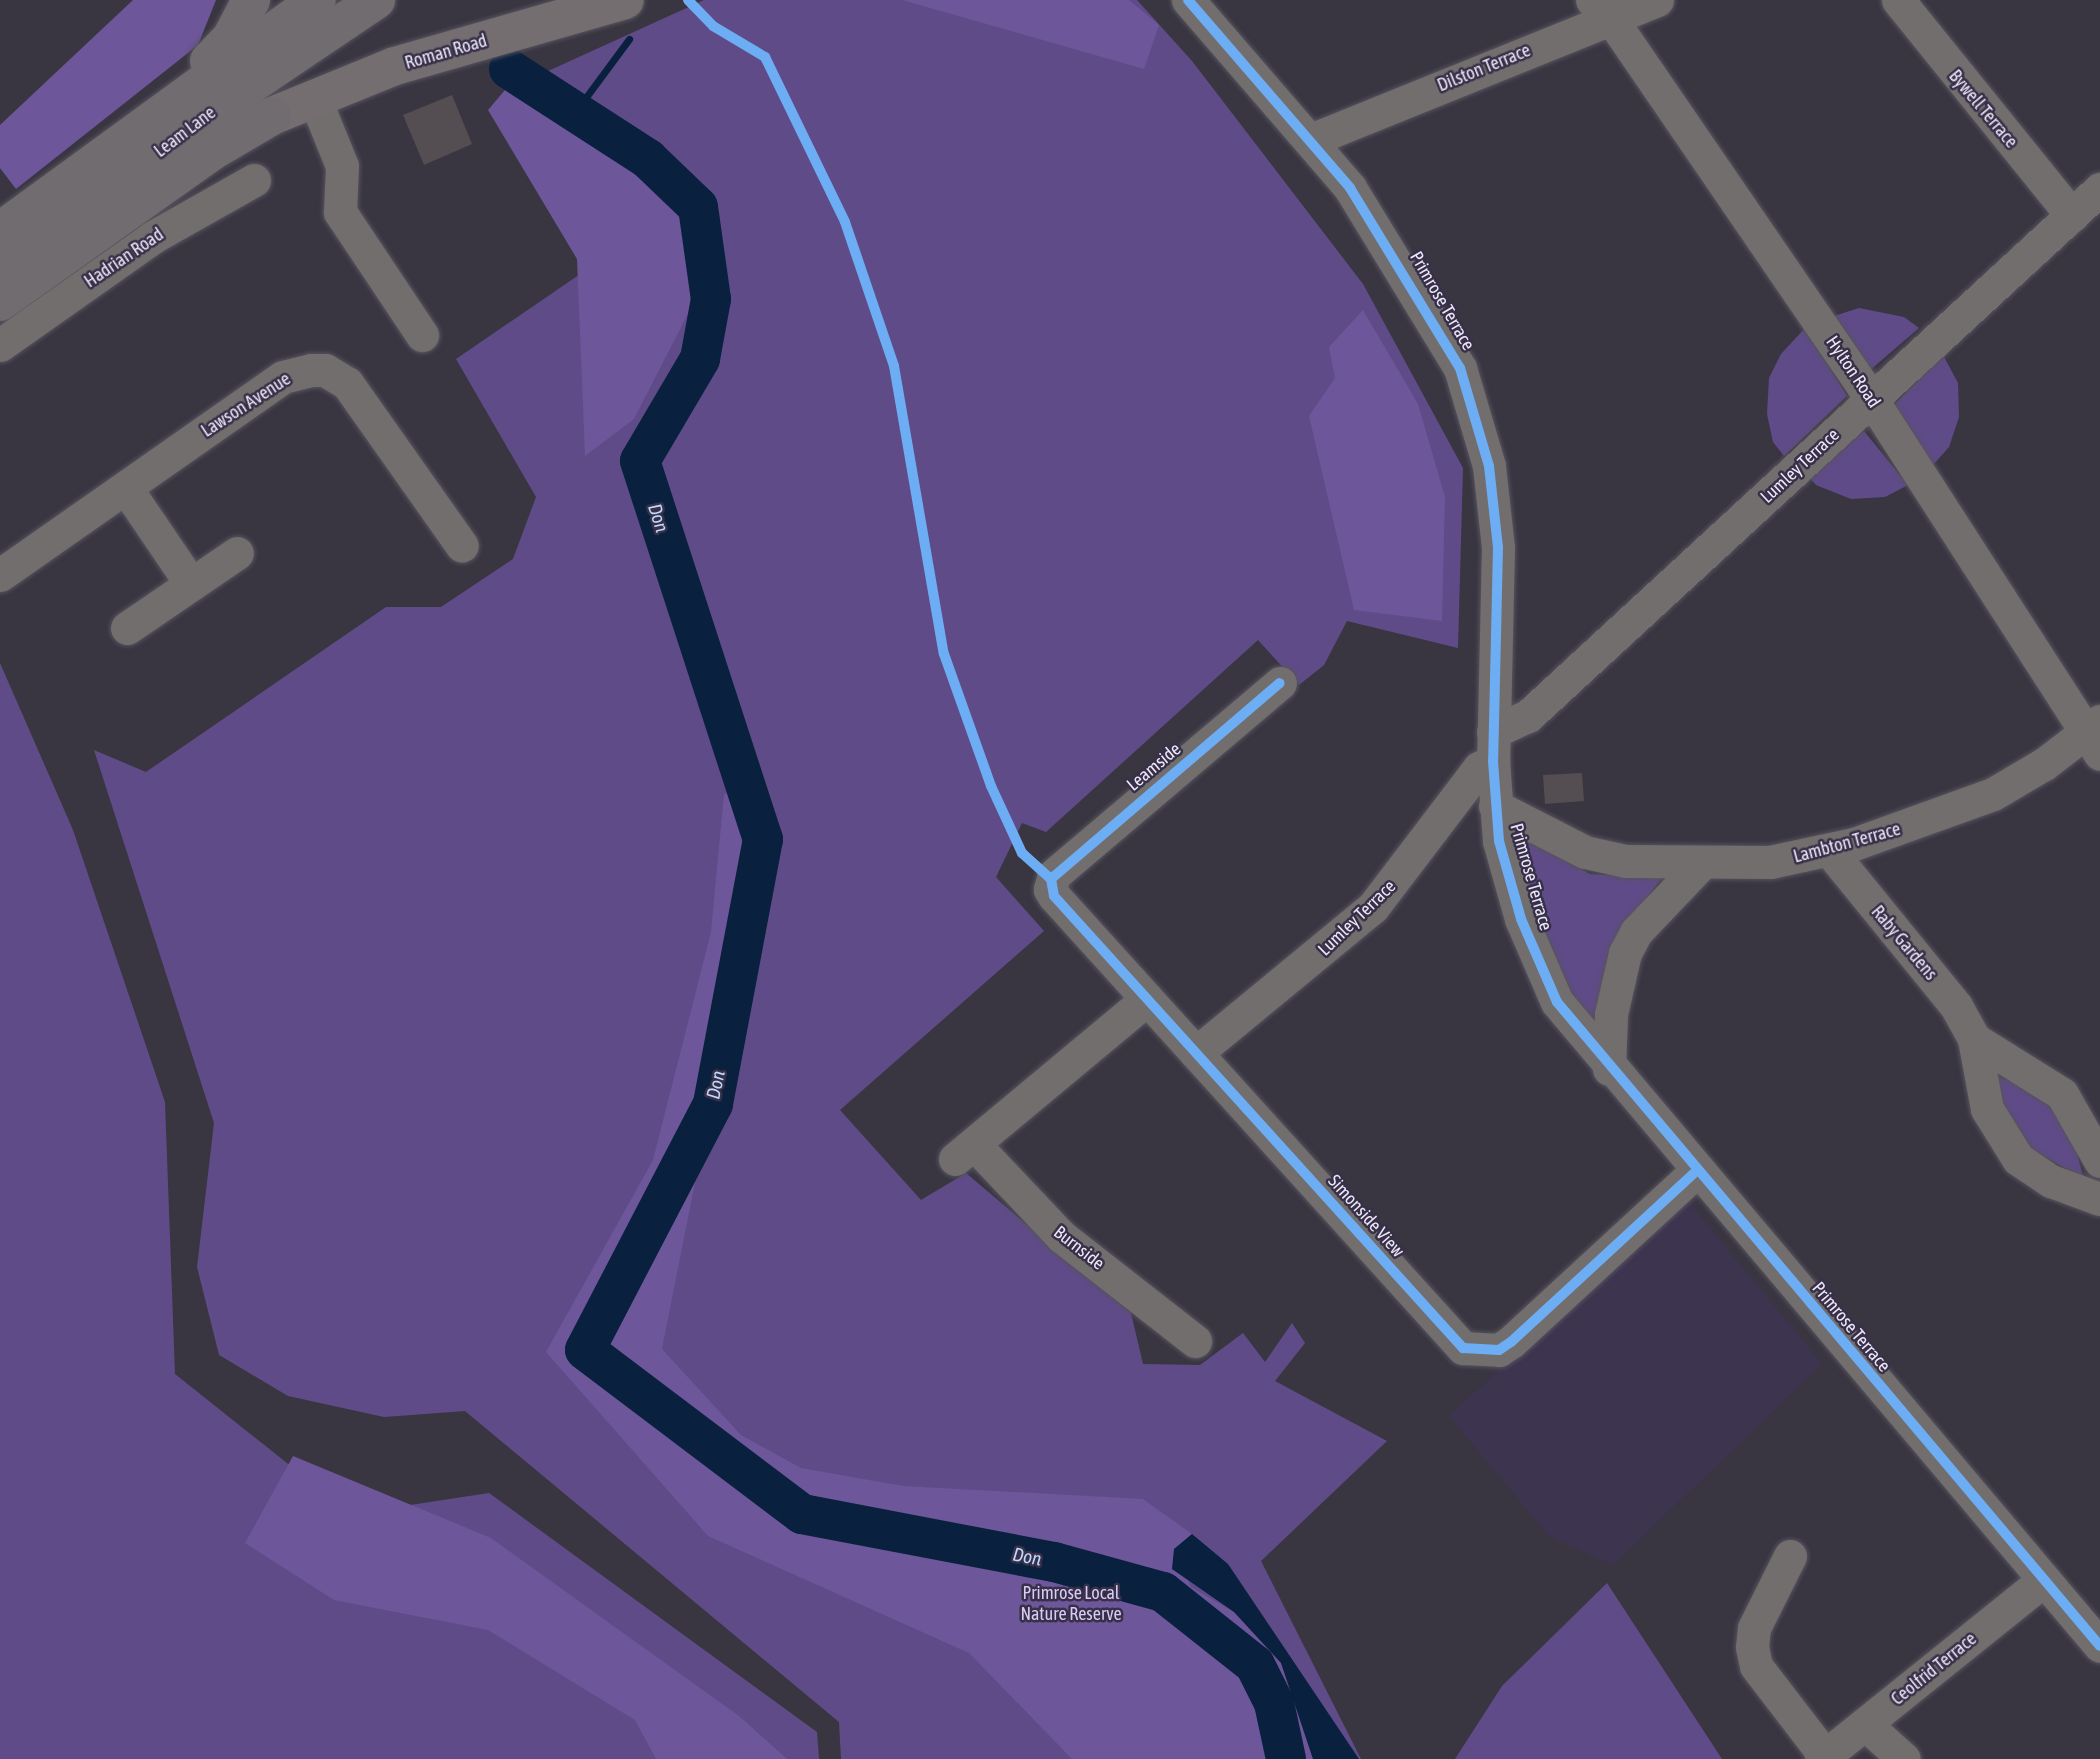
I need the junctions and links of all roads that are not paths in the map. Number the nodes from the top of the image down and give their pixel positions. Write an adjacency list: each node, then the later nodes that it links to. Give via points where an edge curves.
1 (251, 0): 10 (highway, via 230,38)
2 (317, 0): 10 (highway, Leam Lane)
3 (376, 0): 17 (highway, Leam Lane, via 222,104)
4 (1188, 0): 12 (street, Primrose Terrace)
5 (1657, 0): 8 (street, Dilston Terrace)
6 (1898, 0): 15 (street, Bywell Terrace)
7 (601, 3): 9 (main road, Roman Road, via 395,66)
8 (1601, 9): 12 (street, Dilston Terrace); 21 (street, Hylton Road)
9 (314, 97): 11 (main road, Roman Road); 19 (street, via 342,166 340,212)
10 (173, 102): 16 (highway, Leam Lane)
11 (272, 116): 18 (highway, via 211,152)
12 (1313, 139): 30 (street, Primrose Terrace, via 1439,328 1479,424 1498,547)
13 (254, 180): 20 (street, Hadrian Road, via 153,237)
14 (2100, 189): 15 (street, Lumley Terrace)
15 (2072, 216): 21 (street, Lumley Terrace)
16 (0, 232)
17 (0, 272)
18 (0, 302)
19 (422, 335)
20 (0, 345)
21 (1872, 400): 29 (street, Hylton Road); 30 (street, Lumley Terrace)
22 (126, 488): 23 (street, Lawson Avenue, via 283,377 325,370 347,383); 25 (street, Lawson Avenue); 26 (street)
23 (462, 546)
24 (237, 553): 26 (street)
25 (0, 575)
26 (191, 584): 27 (street)
27 (127, 628)
28 (1280, 683): 34 (street, Leamside)
29 (2095, 737): 32 (street, Lambton Terrace, via 1993,794)
30 (1493, 747): 31 (street, Primrose Terrace); 37 (street, Lumley Terrace, via 1373,907)
31 (1495, 806): 33 (street, Lambton Terrace, via 1585,852 1626,861); 38 (street, Primrose Terrace, via 1518,907 1541,967 1557,1002)
32 (1830, 851): 33 (street, Lambton Terrace); 36 (street, Raby Gardens, via 1956,1006)
33 (1699, 866): 38 (street, via 1636,932 1625,954 1611,1014)
34 (1051, 879): 35 (street, Simonside View, via 1054,897)
35 (1147, 999): 37 (street, Simonside View); 42 (street, Burnside, via 965,1152 1062,1237)
36 (1974, 1039): 39 (street, Raby Gardens, via 2062,1094); 41 (street, Raby Gardens, via 1987,1109 2018,1159 2051,1181)
37 (1196, 1053): 40 (street, Simonside View, via 1448,1332 1474,1352 1511,1342)
38 (1609, 1069): 40 (street, Primrose Terrace)
39 (2100, 1161)
40 (1696, 1171): 44 (street, Primrose Terrace)
41 (2100, 1199)
42 (1195, 1341)
43 (1790, 1556): 47 (street, via 1754,1628 1752,1647 1756,1666)
44 (2046, 1586): 45 (street, Primrose Terrace); 46 (street, Ceolfrid Terrace)
45 (2100, 1646)
46 (1865, 1724): 47 (street, Ceolfrid Terrace); 48 (street)
47 (1823, 1757)
48 (1904, 1759)

